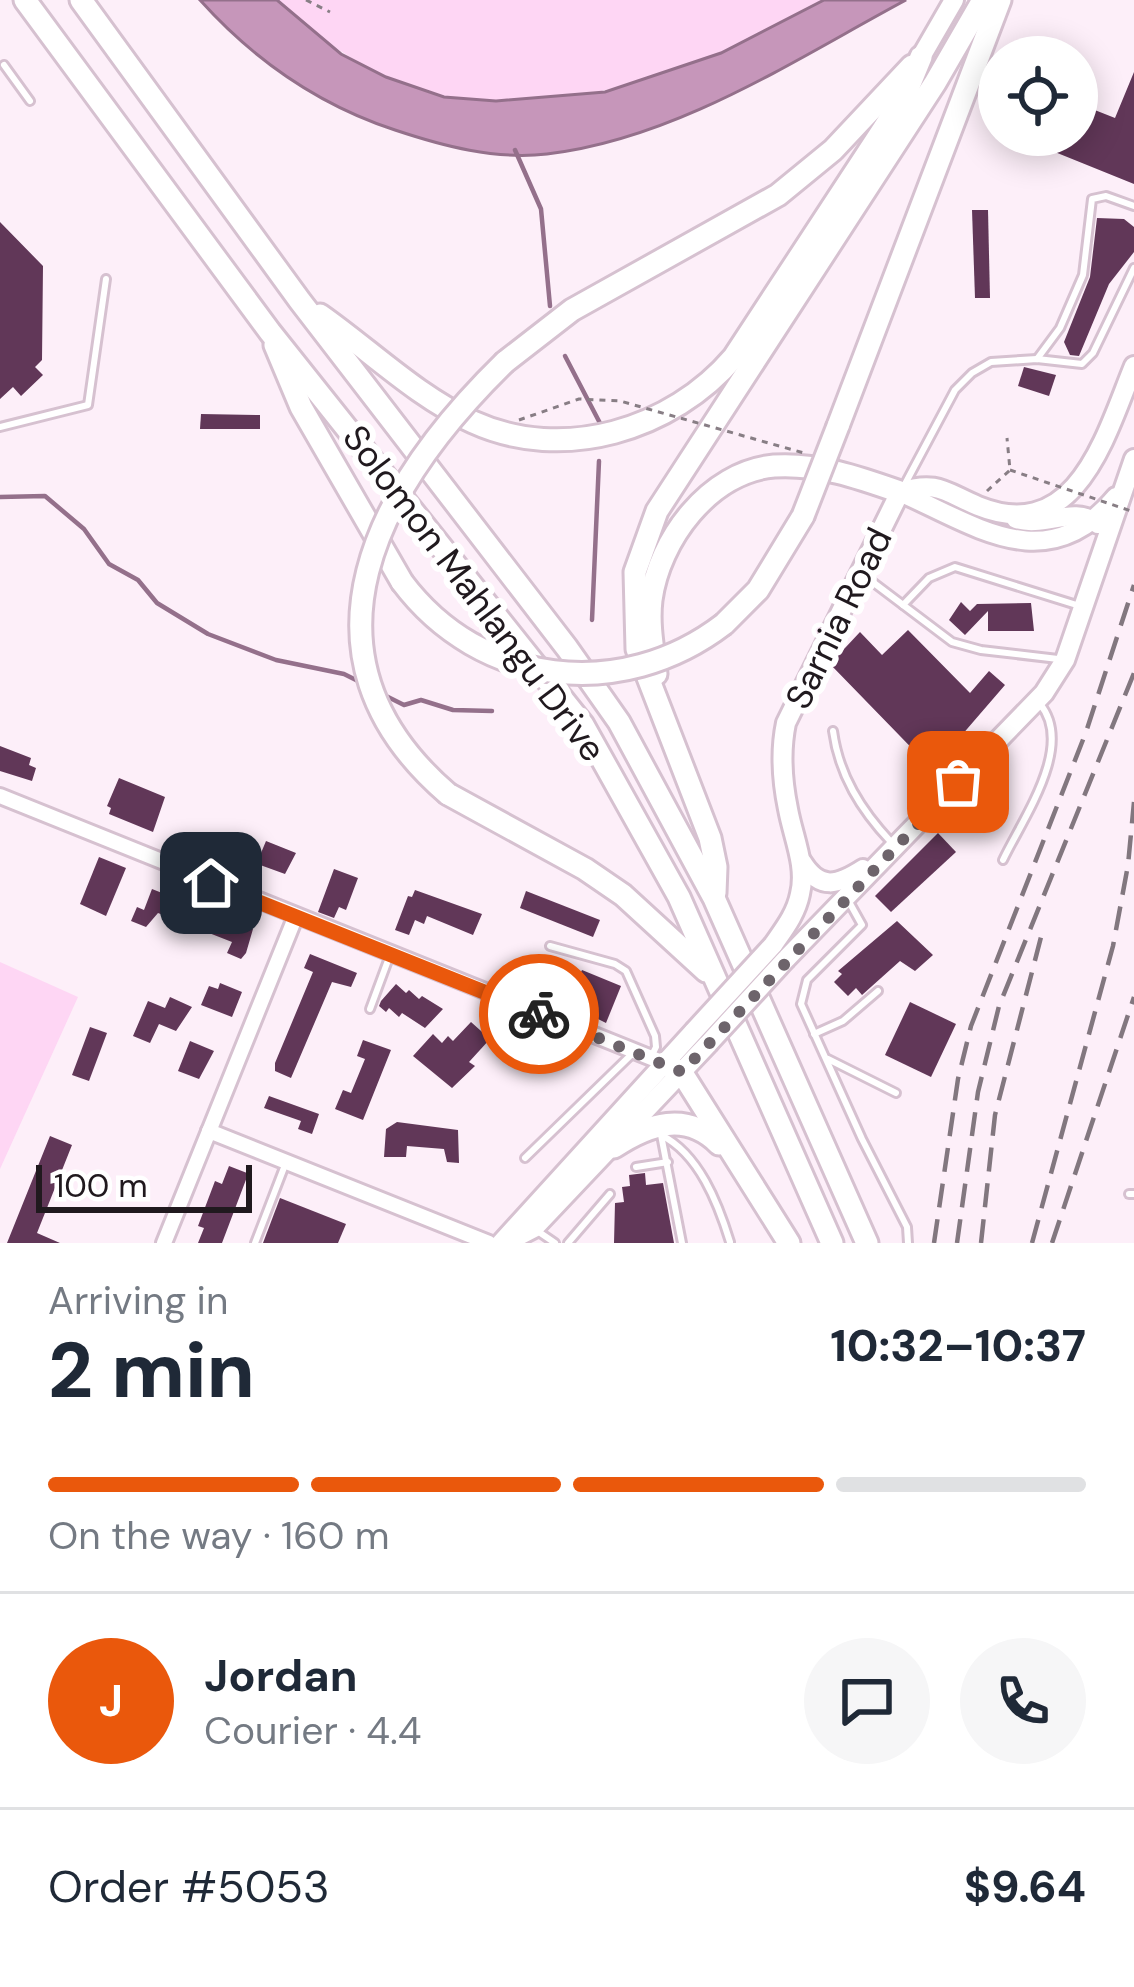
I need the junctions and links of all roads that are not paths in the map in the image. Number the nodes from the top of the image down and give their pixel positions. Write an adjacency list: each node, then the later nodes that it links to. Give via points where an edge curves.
1 (25, 0): 13 (highway, Solomon Mahlangu Drive)
2 (81, 0): 12 (highway, Solomon Mahlangu Drive)
3 (953, 0): 6 (main road)
4 (983, 0): 28 (highway, via 646,533 634,621)
5 (1000, 0): 13 (highway, bridge, via 803,516 758,590 694,645 645,667 586,673 540,670 451,633 402,582 301,407)
6 (921, 57): 12 (highway, via 908,91 734,357 652,421 615,434 540,439 472,422); 40 (highway, bridge, via 851,133 778,195 572,310 505,362 395,498 363,588 363,645 380,707 406,752 448,794 623,895)
7 (4, 65): 8 (lane)
8 (30, 101)
9 (1134, 206): 14 (lane, via 1092,199 1083,275)
10 (1134, 268): 14 (lane, via 1089,358 1074,366)
11 (106, 279): 16 (lane, via 88,405)
12 (300, 301): 35 (highway, Solomon Mahlangu Drive, via 592,682)
13 (270, 332): 40 (highway, Solomon Mahlangu Drive, via 583,725 661,862)
14 (1037, 359): 19 (lane, via 991,362 961,382)
15 (1134, 366): 20 (main road, via 1084,478 1056,502)
16 (0, 427)
17 (1134, 459): 18 (main road, Sarnia Road)
18 (1126, 481): 21 (main road); 22 (main road, Sarnia Road)
19 (900, 492): 20 (main road, Sarnia Road, via 928,485); 21 (main road, via 1017,542 1057,539); 23 (main road, Sarnia Road); 28 (highway, via 794,466 751,472 710,495 679,528 653,586)
20 (1006, 515): 21 (main road, Sarnia Road, via 1037,523)
21 (1094, 519): 22 (main road)
22 (1108, 537): 25 (main road, Sarnia Road)
23 (859, 572): 24 (lane); 32 (main road, Sarnia Road, via 783,736 783,785)
24 (903, 605): 25 (lane, via 936,573 963,567); 26 (lane, via 952,642)
25 (1084, 607): 26 (main road, Sarnia Road)
26 (1065, 660): 27 (main road, Sarnia Road)
27 (1037, 701): 31 (main road, Sarnia Road); 33 (lane, via 1055,744)
28 (662, 710): 35 (highway, via 713,849)
29 (833, 730): 31 (lane, via 846,779)
30 (0, 796): 36 (street)
31 (891, 850): 32 (main road, via 828,884); 34 (main road, Sarnia Road)
32 (800, 859): 38 (main road, Sarnia Road, via 802,890)
33 (1003, 860)
34 (846, 897): 38 (main road, Sarnia Road); 43 (lane, via 862,926 804,986 801,1004)
35 (714, 898): 68 (highway, Solomon Mahlangu Drive)
36 (295, 918): 39 (street); 49 (street)
37 (550, 946): 46 (lane, via 626,971)
38 (780, 952): 46 (main road, Sarnia Road, bridge, via 701,1038)
39 (390, 955): 42 (lane); 44 (street)
40 (711, 976): 67 (highway, Solomon Mahlangu Drive)
41 (878, 991): 43 (lane)
42 (370, 1009)
43 (814, 1034): 45 (lane)
44 (634, 1051): 46 (street); 51 (lane)
45 (825, 1058): 47 (lane); 69 (lane)
46 (665, 1064): 50 (main road, Sarnia Road); 55 (highway); 62 (main road, Sarnia Road)
47 (896, 1094)
48 (659, 1130): 50 (highway); 53 (lane); 55 (highway, via 686,1124 706,1132); 58 (lane, via 692,1160)
49 (208, 1131): 52 (street); 59 (street)
50 (614, 1147): 57 (main road, Sarnia Road)
51 (525, 1158)
52 (286, 1162): 60 (lane); 61 (street)
53 (668, 1162): 54 (lane); 65 (lane)
54 (636, 1167)
55 (746, 1177): 66 (highway)
56 (610, 1194): 64 (lane)
57 (533, 1228): 62 (main road, Sarnia Road); 63 (lane)
58 (730, 1242)
59 (164, 1243)
60 (255, 1243)
61 (489, 1243)
62 (503, 1243)
63 (555, 1243)
64 (568, 1243)
65 (682, 1243)
66 (789, 1243)
67 (832, 1243)
68 (867, 1243)
69 (908, 1243)

